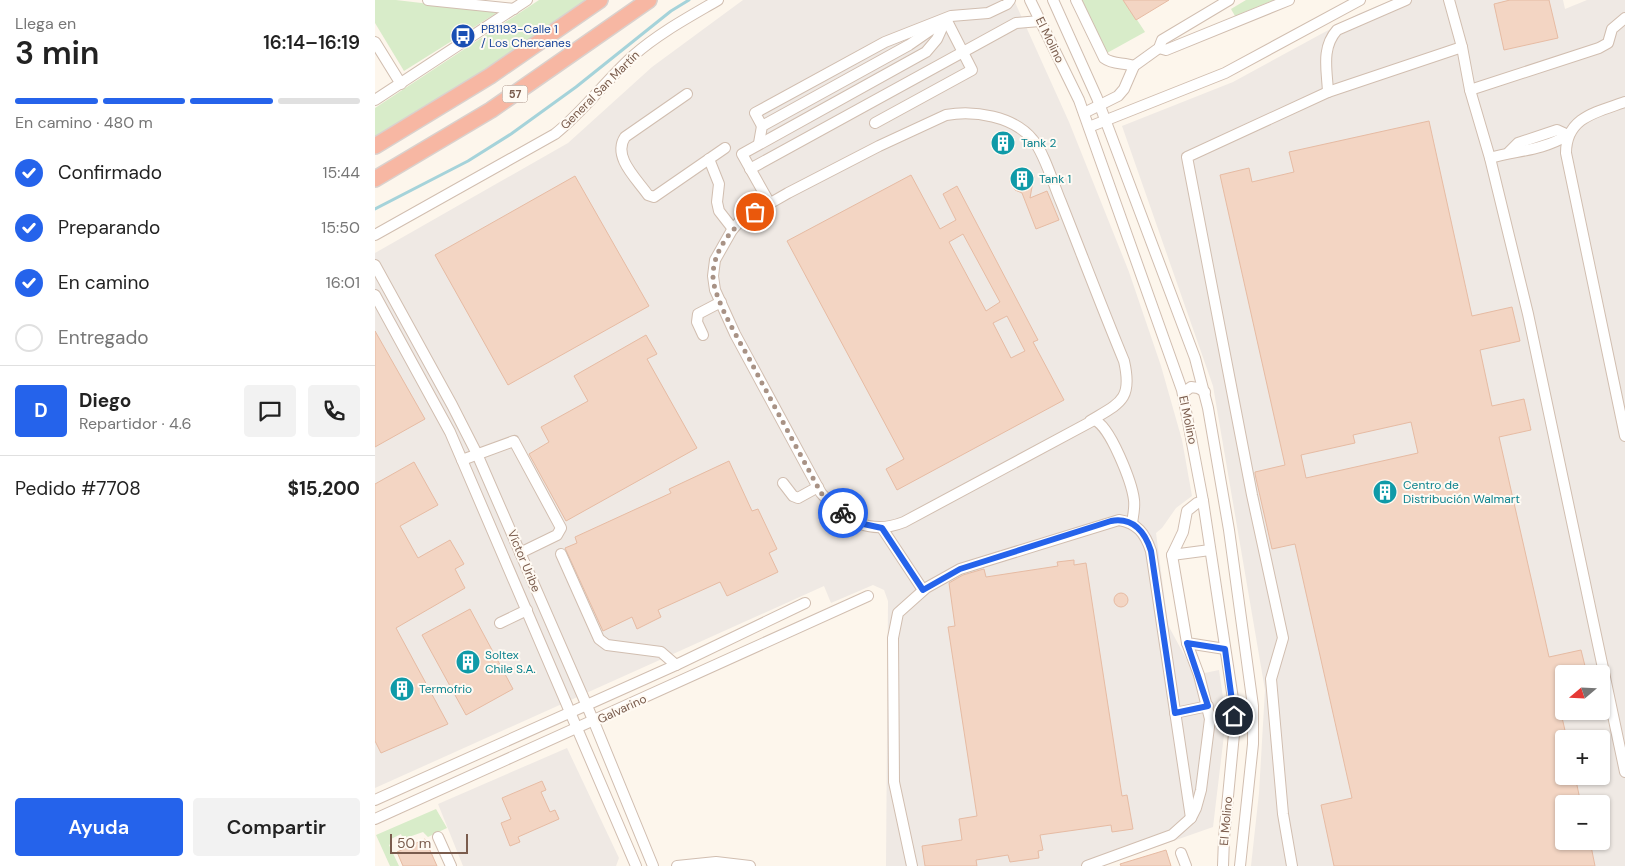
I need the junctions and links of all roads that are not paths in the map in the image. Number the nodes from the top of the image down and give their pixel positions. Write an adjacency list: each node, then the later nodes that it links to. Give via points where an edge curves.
1 (428, 0): 15 (street)
2 (527, 0): 16 (street)
3 (600, 0): 38 (highway, 57, via 490,76)
4 (649, 0): 43 (highway, 57, via 498,105)
5 (718, 0): 46 (street, General San Martín, via 643,47 571,121 541,144)
6 (1010, 0): 18 (street, via 988,13)
7 (1030, 0): 19 (street, El Molino)
8 (1053, 0): 31 (street, El Molino)
9 (1076, 0): 24 (street, via 1104,58 1109,63)
10 (1229, 0): 22 (street, via 1162,40)
11 (1289, 0): 22 (street, via 1166,50)
12 (1361, 0): 33 (street, via 1225,73)
13 (1406, 0): 27 (street, via 1337,30 1329,39 1326,52)
14 (1449, 0): 21 (street)
15 (463, 2): 16 (street)
16 (516, 5): 25 (street)
17 (1625, 18): 26 (street, via 1612,29 1608,43 1599,48)
18 (946, 19): 23 (street); 37 (street, via 937,39 926,52); 37 (street, via 909,45 762,126)
19 (1040, 21): 23 (street, via 1016,23); 32 (street, El Molino)
20 (375, 42): 25 (street)
21 (1462, 47): 26 (street); 27 (street)
22 (1159, 48): 24 (street)
23 (963, 51): 34 (street, via 972,70); 42 (street)
24 (1134, 66): 31 (street, via 1118,96)
25 (401, 84): 29 (street)
26 (1470, 90): 40 (street)
27 (1328, 92): 102 (street, via 1187,157 1283,638 1271,679 1283,814)
28 (687, 94): 41 (street, via 625,137 621,146 623,158 648,196 654,197)
29 (375, 100)
30 (1625, 102): 36 (street, via 1583,119)
31 (1100, 104): 32 (street); 33 (street, El Molino)
32 (1084, 113): 35 (street, El Molino)
33 (1105, 121): 35 (street); 51 (street, El Molino)
34 (875, 123)
35 (1089, 127): 52 (street, El Molino)
36 (1568, 135): 40 (street, via 1525,152 1509,152); 54 (street, via 1567,153)
37 (759, 143): 42 (street, via 741,154)
38 (375, 146)
39 (725, 148): 41 (street)
40 (1490, 158): 84 (street, via 1528,314)
41 (709, 159): 45 (street, via 719,184 719,211)
42 (750, 169): 44 (street)
43 (375, 179)
44 (770, 204): 45 (street, via 741,220); 53 (street, via 879,146 946,115 956,113 1000,118 1016,125 1034,140 1124,361 1127,377 1120,403)
45 (733, 229): 49 (street, via 715,260 713,276)
46 (375, 235)
47 (375, 265): 55 (street, Víctor Uribe)
48 (375, 295): 56 (street, Víctor Uribe, via 440,411)
49 (721, 302): 50 (street, via 698,314 697,322); 58 (street)
50 (703, 334)
51 (1205, 392): 52 (street, via 1191,387); 72 (street, El Molino)
52 (1183, 393): 59 (street, El Molino)
53 (1090, 421): 60 (street, via 1103,426 1122,464 1135,502); 61 (street, via 904,522)
54 (1625, 436)
55 (477, 454): 56 (street); 63 (street, Víctor Uribe); 63 (street, via 514,441 561,528 557,535)
56 (462, 460): 69 (street, Víctor Uribe)
57 (783, 483): 58 (street, via 798,498)
58 (817, 487): 61 (street, via 833,507 859,523)
59 (1203, 501): 62 (street, El Molino); 65 (street, via 1197,502 1187,512 1183,532)
60 (1132, 523): 66 (street, via 1111,521 960,569); 81 (street, via 1143,532 1151,551)
61 (882, 528): 66 (street)
62 (1210, 550): 65 (street); 73 (street, El Molino)
63 (520, 553): 78 (street, Víctor Uribe)
64 (561, 554): 77 (street, via 599,639 607,645 661,652)
65 (1172, 555): 74 (street)
66 (923, 590): 97 (street, via 898,613 893,638 894,782)
67 (868, 596): 75 (street, Galvarino)
68 (805, 604): 71 (street, Galvarino)
69 (527, 610): 70 (street); 80 (street, Víctor Uribe)
70 (500, 622)
71 (756, 627): 75 (street); 77 (street, Galvarino)
72 (1243, 628): 73 (street, via 1235,634); 89 (street, El Molino, via 1253,716)
73 (1223, 631): 76 (street, El Molino)
74 (1187, 643): 76 (street); 79 (street)
75 (764, 644): 82 (street, Galvarino)
76 (1225, 649): 86 (street, El Molino, via 1234,716)
77 (676, 665): 78 (street, Galvarino)
78 (586, 706): 80 (street, Galvarino); 82 (street, Víctor Uribe)
79 (1208, 706): 81 (street); 87 (street, via 1210,719 1201,790)
80 (569, 711): 83 (street, Víctor Uribe); 85 (street, Galvarino)
81 (1175, 713): 87 (street)
82 (593, 722): 83 (street, Galvarino); 94 (street, Víctor Uribe)
83 (577, 728): 88 (street, Galvarino); 93 (street, Víctor Uribe)
84 (1625, 772)
85 (375, 800)
86 (1226, 817): 89 (street, via 1235,822); 100 (street, El Molino)
87 (1191, 818): 98 (street, via 1172,835)
88 (375, 819)
89 (1245, 819): 101 (street, El Molino)
90 (438, 837): 92 (street)
91 (1181, 853): 99 (street)
92 (451, 866)
93 (636, 866)
94 (653, 866)
95 (677, 866): 96 (street, via 716,862)
96 (750, 866)
97 (912, 866)
98 (1087, 866)
99 (1186, 866)
100 (1223, 866)
101 (1240, 866)
102 (1293, 866)

